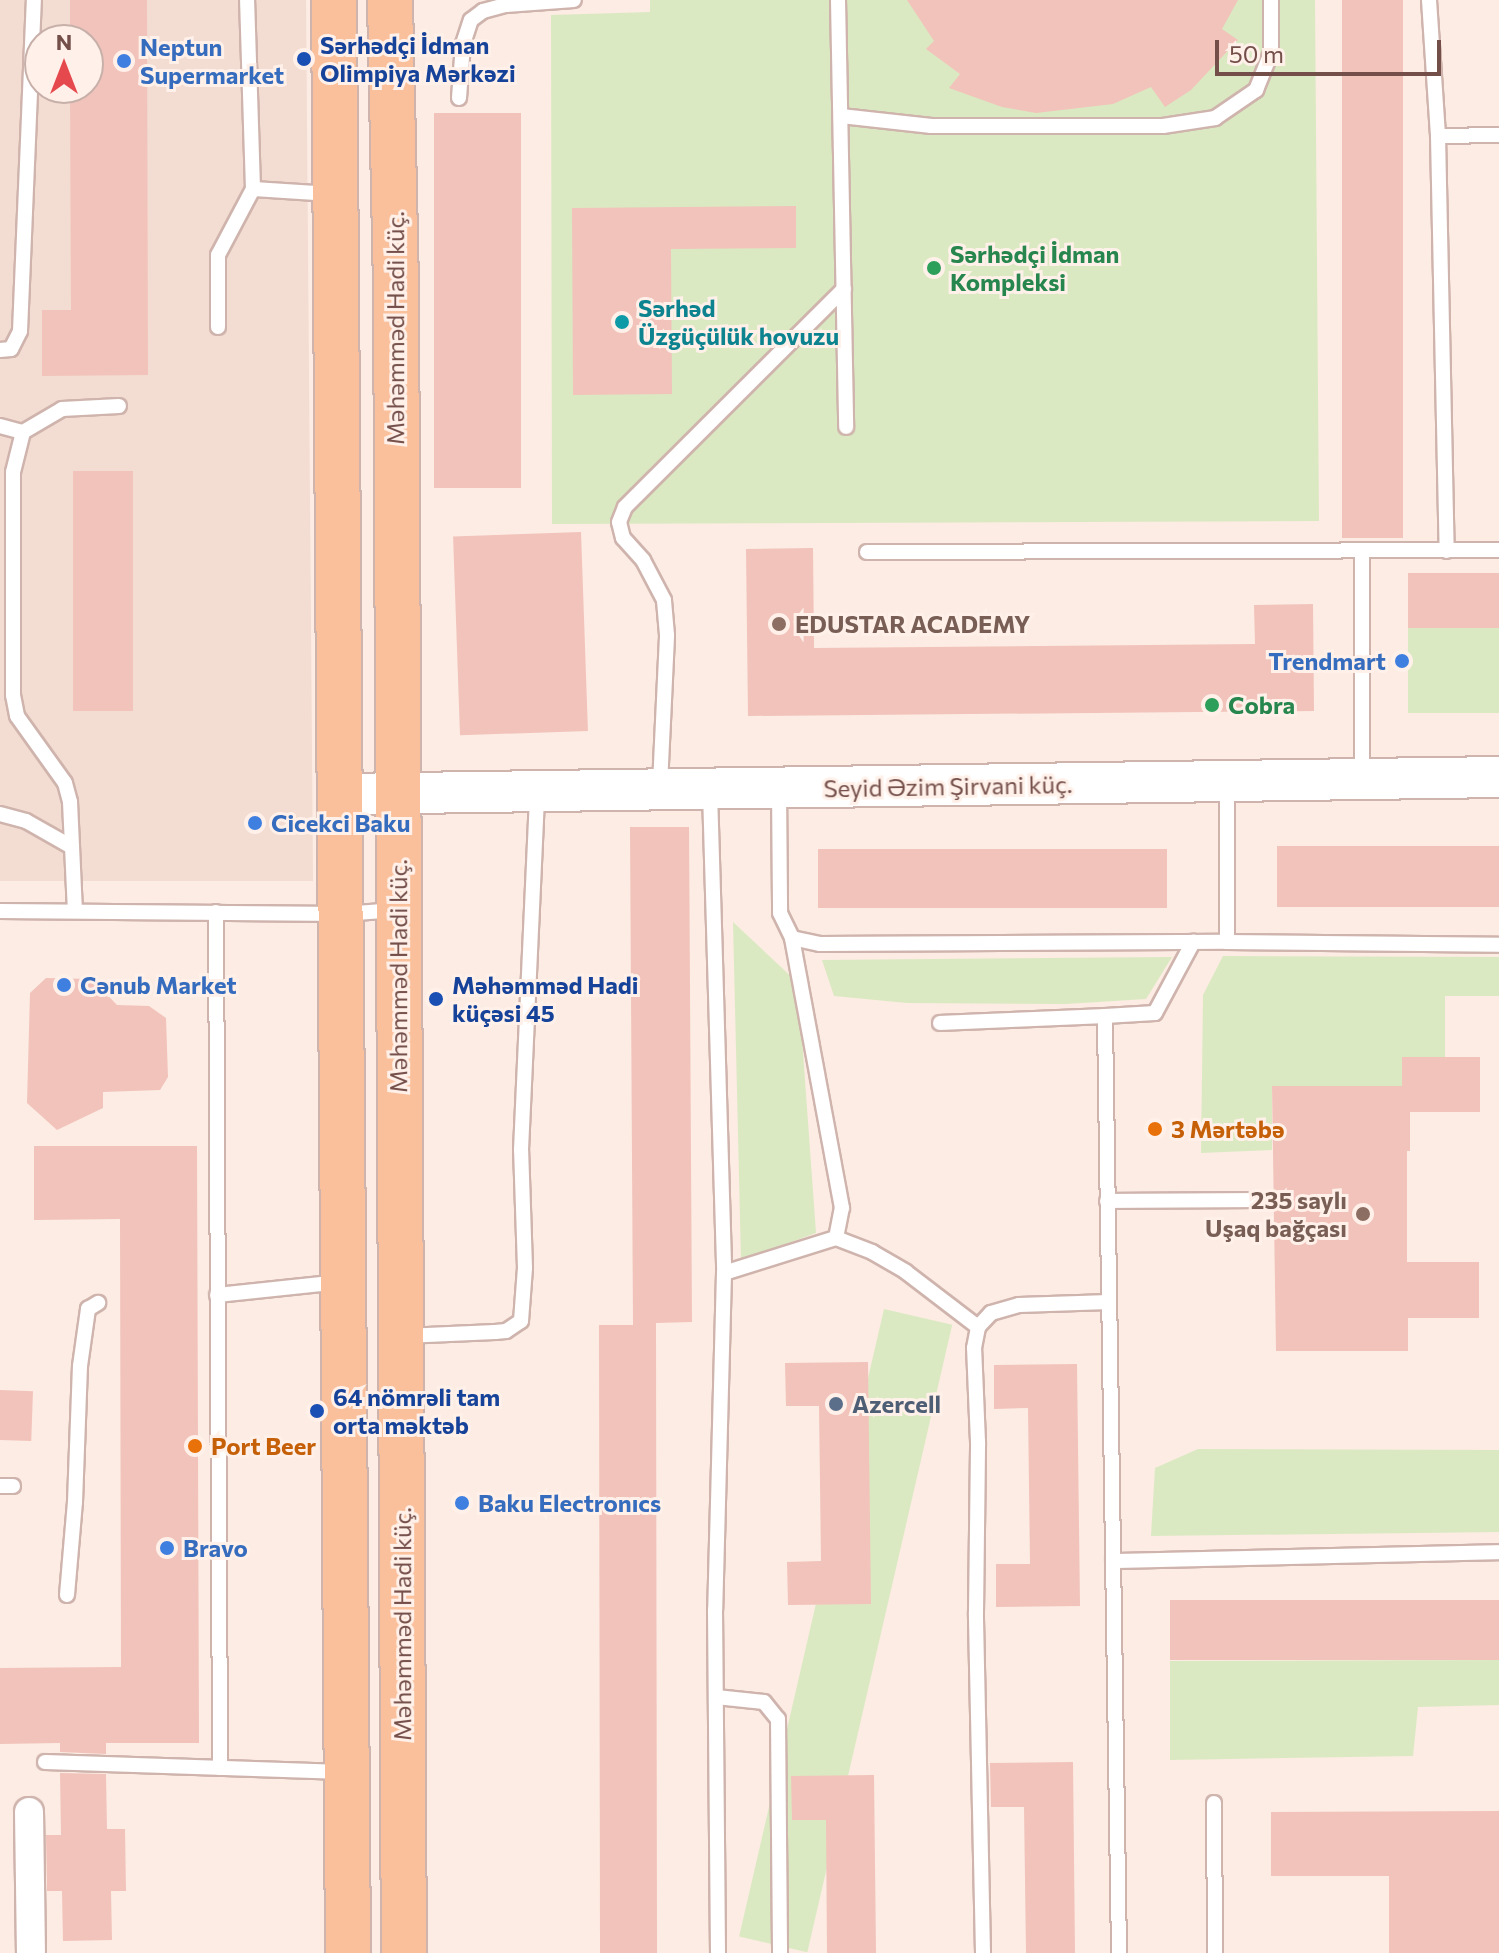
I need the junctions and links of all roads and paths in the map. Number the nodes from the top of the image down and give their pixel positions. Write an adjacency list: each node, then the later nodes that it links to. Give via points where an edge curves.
1 (34, 0): 19 (lane, via 20,331 11,349)
2 (247, 0): 14 (lane)
3 (334, 0): 15 (main road)
4 (390, 0): 16 (main road, Məhəmməd Hadi küç.)
5 (409, 0): 16 (main road, via 411,174)
6 (574, 0): 10 (lane, via 506,5 471,20 463,44)
7 (838, 0): 11 (lane)
8 (1271, 0): 11 (lane, via 1271,53 1256,90 1215,118 1163,126 931,126)
9 (1429, 0): 13 (lane)
10 (459, 98)
11 (841, 116): 17 (lane)
12 (1499, 135): 13 (lane)
13 (1438, 136): 25 (lane)
14 (253, 189): 15 (lane); 18 (lane, via 218,255)
15 (336, 194): 36 (main road)
16 (396, 285): 35 (main road, Məhəmməd Hadi küç.)
17 (844, 289): 22 (lane); 33 (lane, via 625,507 619,522 623,538 643,560 664,600)
18 (218, 327)
19 (0, 350)
20 (119, 406): 23 (lane, via 62,409)
21 (0, 426): 23 (lane)
22 (846, 427)
23 (23, 432): 38 (lane, via 13,472 13,695 17,716 65,783)
24 (1499, 550): 25 (lane)
25 (1447, 551): 27 (lane)
26 (867, 552): 27 (lane)
27 (1362, 552): 29 (lane)
28 (1499, 777): 29 (main road, Seyid Əzim Şirvani küç.)
29 (1362, 781): 30 (main road, Seyid Əzim Şirvani küç.)
30 (1227, 782): 32 (main road, Seyid Əzim Şirvani küç.); 46 (lane)
31 (710, 788): 32 (main road, Seyid Əzim Şirvani küç.); 33 (main road, Seyid Əzim Şirvani küç.); 53 (lane)
32 (779, 788): 44 (lane, via 780,913)
33 (660, 790): 34 (main road, Seyid Əzim Şirvani küç.)
34 (537, 791): 35 (main road, Seyid Əzim Şirvani küç.); 59 (lane, via 521,1150 521,1321 506,1331)
35 (397, 793): 36 (main road, Seyid Əzim Şirvani küç.); 39 (main road, Məhəmməd Hadi küç.)
36 (342, 794): 43 (main road)
37 (0, 814): 38 (lane, via 26,821)
38 (72, 847): 41 (lane)
39 (397, 910): 43 (lane); 59 (main road, Məhəmməd Hadi küç.)
40 (0, 911): 41 (lane)
41 (75, 911): 42 (lane)
42 (216, 912): 43 (lane); 55 (lane)
43 (343, 914): 54 (main road)
44 (792, 938): 45 (lane, via 820,944); 52 (lane, via 842,1208)
45 (1193, 942): 46 (lane); 48 (lane, via 1155,1013)
46 (1227, 942): 47 (lane)
47 (1499, 945)
48 (1105, 1016): 49 (lane); 51 (lane)
49 (940, 1023)
50 (1255, 1200): 51 (lane)
51 (1107, 1201): 56 (lane)
52 (836, 1238): 53 (lane); 58 (lane, via 906,1272)
53 (724, 1273): 63 (lane)
54 (346, 1281): 55 (lane); 66 (main road)
55 (217, 1295): 65 (lane)
56 (1109, 1302): 58 (lane, via 1019,1305 991,1313); 61 (lane)
57 (98, 1303): 62 (lane, via 88,1309 80,1366)
58 (978, 1327): 74 (lane, via 976,1612)
59 (400, 1336): 71 (main road, Məhəmməd Hadi küç.)
60 (1499, 1552): 61 (lane)
61 (1113, 1561): 75 (lane)
62 (67, 1595)
63 (716, 1697): 72 (lane); 73 (lane, via 764,1702 778,1719)
64 (45, 1762): 65 (lane)
65 (220, 1768): 66 (lane)
66 (348, 1772): 70 (main road)
67 (1214, 1803): 76 (lane)
68 (29, 1812): 69 (street)
69 (31, 1953)
70 (348, 1953)
71 (404, 1953)
72 (718, 1953)
73 (780, 1953)
74 (983, 1953)
75 (1119, 1953)
76 (1215, 1953)

